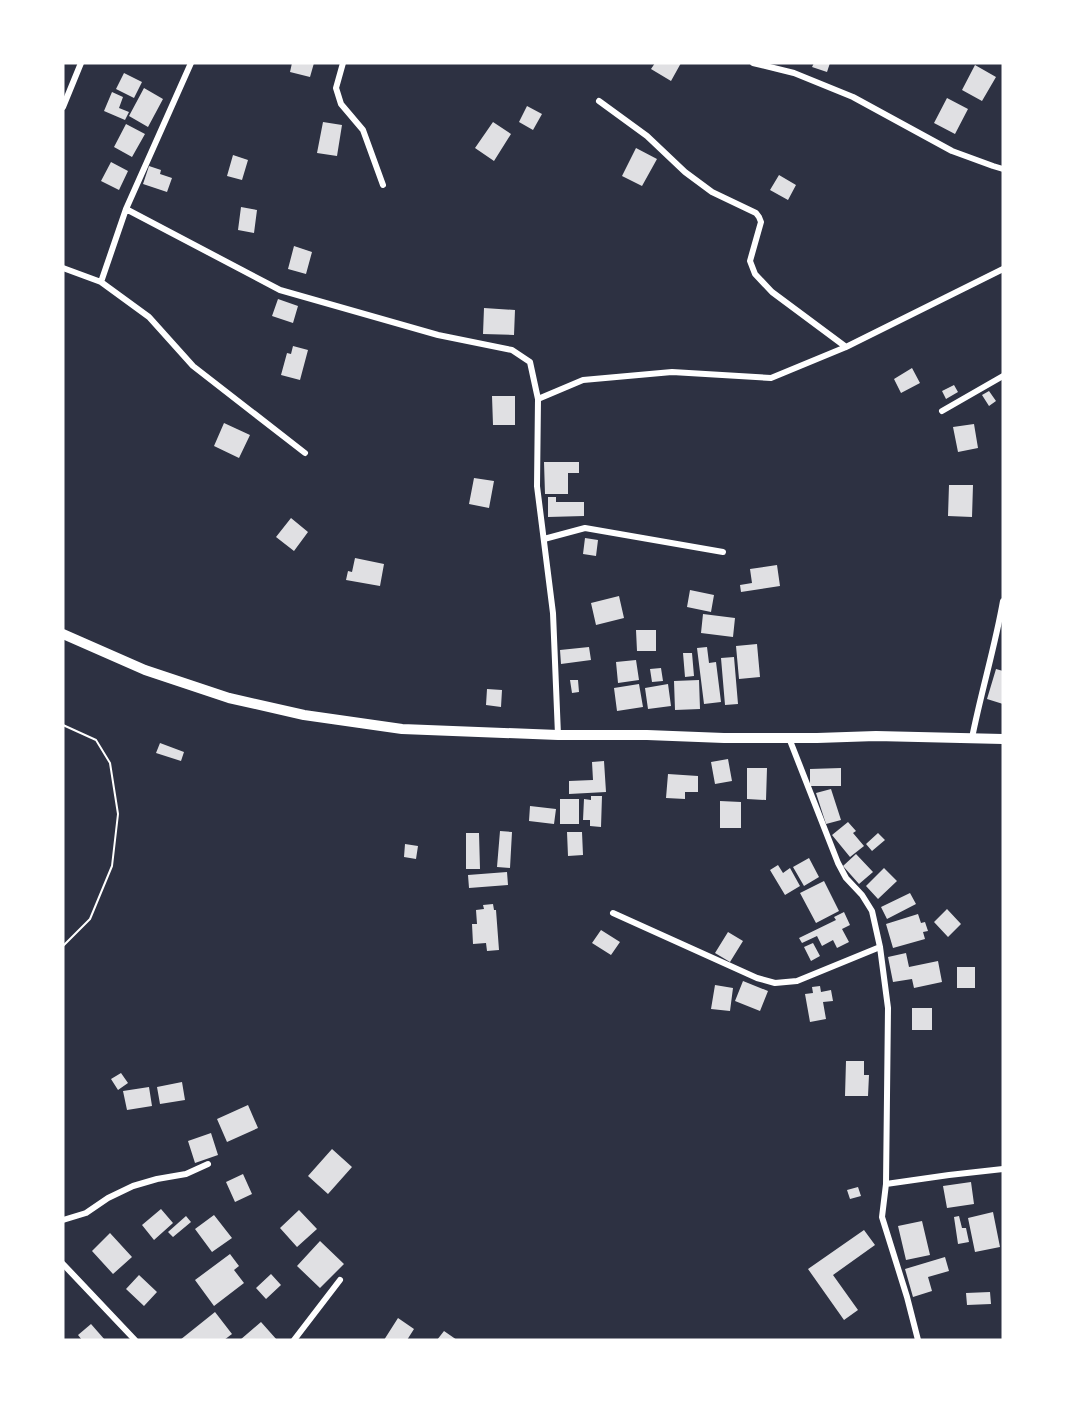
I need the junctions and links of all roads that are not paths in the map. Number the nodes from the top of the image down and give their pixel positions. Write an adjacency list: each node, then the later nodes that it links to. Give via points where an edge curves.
1 (81, 63): 6 (street)
2 (191, 63): 9 (street)
3 (343, 63): 8 (street, via 336,88 341,104 363,130)
4 (753, 63): 7 (street, via 794,74 853,98 952,151)
5 (599, 101): 13 (street, via 647,136 703,186 756,213 760,222 750,261 754,274)
6 (63, 107)
7 (1003, 169)
8 (383, 185)
9 (126, 210): 12 (street); 15 (street, via 280,290 438,335 512,350 530,362)
10 (63, 268): 12 (street)
11 (1003, 269): 13 (street)
12 (101, 282): 17 (street, via 149,317 193,366)
13 (846, 347): 15 (street, via 771,378 672,372 583,380)
14 (1003, 376): 16 (street)
15 (538, 399): 18 (street, via 537,486)
16 (942, 411)
17 (305, 453)
18 (544, 539): 19 (street, via 585,528); 22 (street, via 553,613)
19 (723, 552)
20 (1003, 601): 24 (street)
21 (63, 634): 22 (main road, via 145,670 228,698 304,715 402,729)
22 (558, 735): 23 (main road)
23 (789, 738): 24 (main road); 27 (street, via 838,863 872,911)
24 (972, 738): 25 (main road)
25 (1003, 739)
26 (613, 913): 27 (street, via 774,983 797,981)
27 (880, 947): 30 (street, via 888,1008)
28 (208, 1164): 31 (street, via 186,1174 133,1186 86,1213)
29 (1003, 1170): 30 (street)
30 (886, 1184): 36 (street, via 882,1217)
31 (63, 1220)
32 (63, 1263): 34 (street)
33 (340, 1280): 35 (street)
34 (135, 1340)
35 (294, 1340)
36 (918, 1340)

